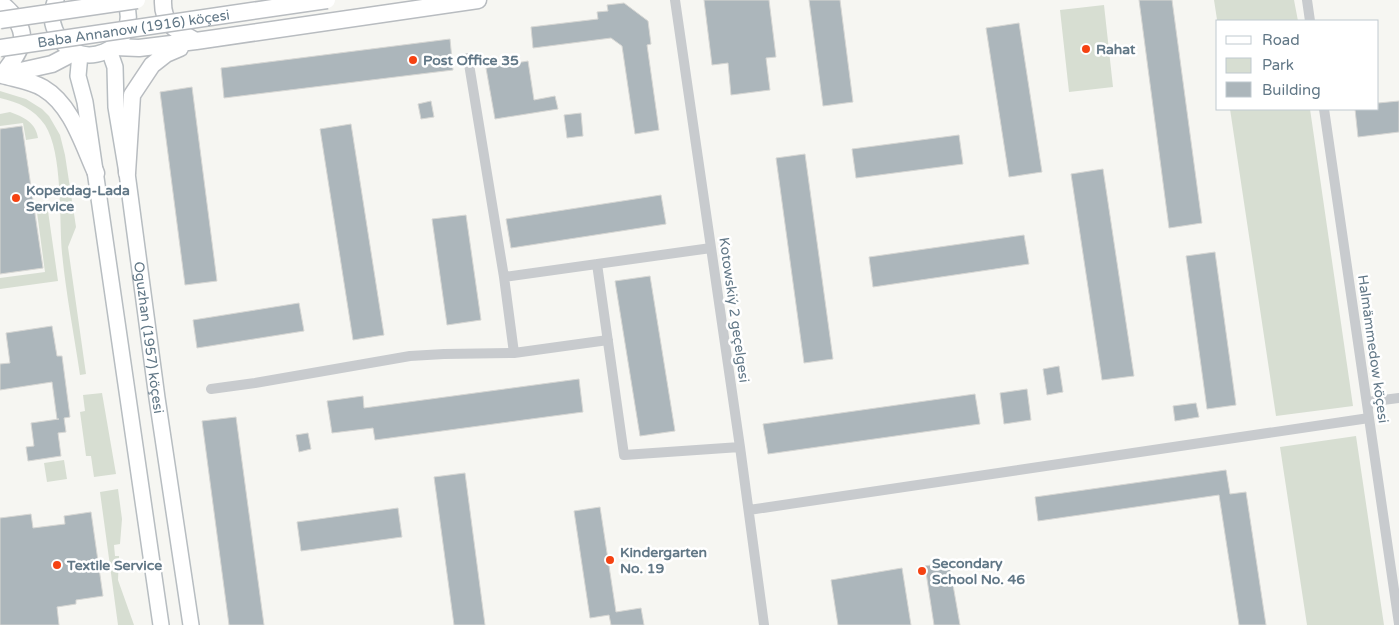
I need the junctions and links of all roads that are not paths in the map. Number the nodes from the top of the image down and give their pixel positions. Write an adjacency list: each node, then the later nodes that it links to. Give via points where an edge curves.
1 (56, 0): 15 (main road, via 53,26 65,45)
2 (125, 0): 14 (main road, via 128,26)
3 (137, 0): 10 (main road, Baba Annanow (1916) köçesi, bridge)
4 (163, 0): 12 (main road, via 173,28)
5 (327, 0): 13 (main road, Baba Annanow (1916) köçesi, bridge)
6 (478, 0): 12 (main road)
7 (675, 0): 21 (street, Kotowskiý 2 geçelgesi)
8 (1307, 0): 11 (street)
9 (0, 3): 17 (main road, via 20,25 22,42)
10 (0, 20)
11 (1310, 20)
12 (196, 41): 14 (main road); 20 (main road, via 166,54 152,65 132,95)
13 (0, 48)
14 (112, 48): 15 (main road, via 95,55); 20 (main road, Oguzhan (1957) köçesi, via 116,106)
15 (77, 53): 17 (main road, via 52,64); 19 (main road, via 78,76 86,102)
16 (468, 58): 23 (street)
17 (1, 75): 19 (main road, via 28,81 57,99 70,116)
18 (1324, 110): 28 (street, Halmämmedow köçesi)
19 (96, 173): 34 (main road)
20 (127, 173): 35 (main road, Oguzhan (1957) köçesi)
21 (712, 248): 22 (street); 30 (street, Kotowskiý 2 geçelgesi)
22 (597, 264): 23 (street); 24 (street)
23 (504, 276): 25 (street)
24 (608, 340): 25 (street); 30 (street, via 624,455)
25 (514, 353): 26 (street, via 410,356)
26 (211, 389)
27 (1399, 398): 28 (street)
28 (1367, 402): 29 (street, Halmämmedow köçesi); 32 (street)
29 (1369, 418): 31 (street); 32 (street, Halmämmedow köçesi)
30 (740, 447): 31 (street, Kotowskiý 2 geçelgesi)
31 (749, 510): 36 (street, Kotowskiý 2 geçelgesi)
32 (1397, 598): 33 (street, Halmämmedow köçesi)
33 (1399, 624)
34 (161, 625)
35 (191, 625)
36 (764, 625)

